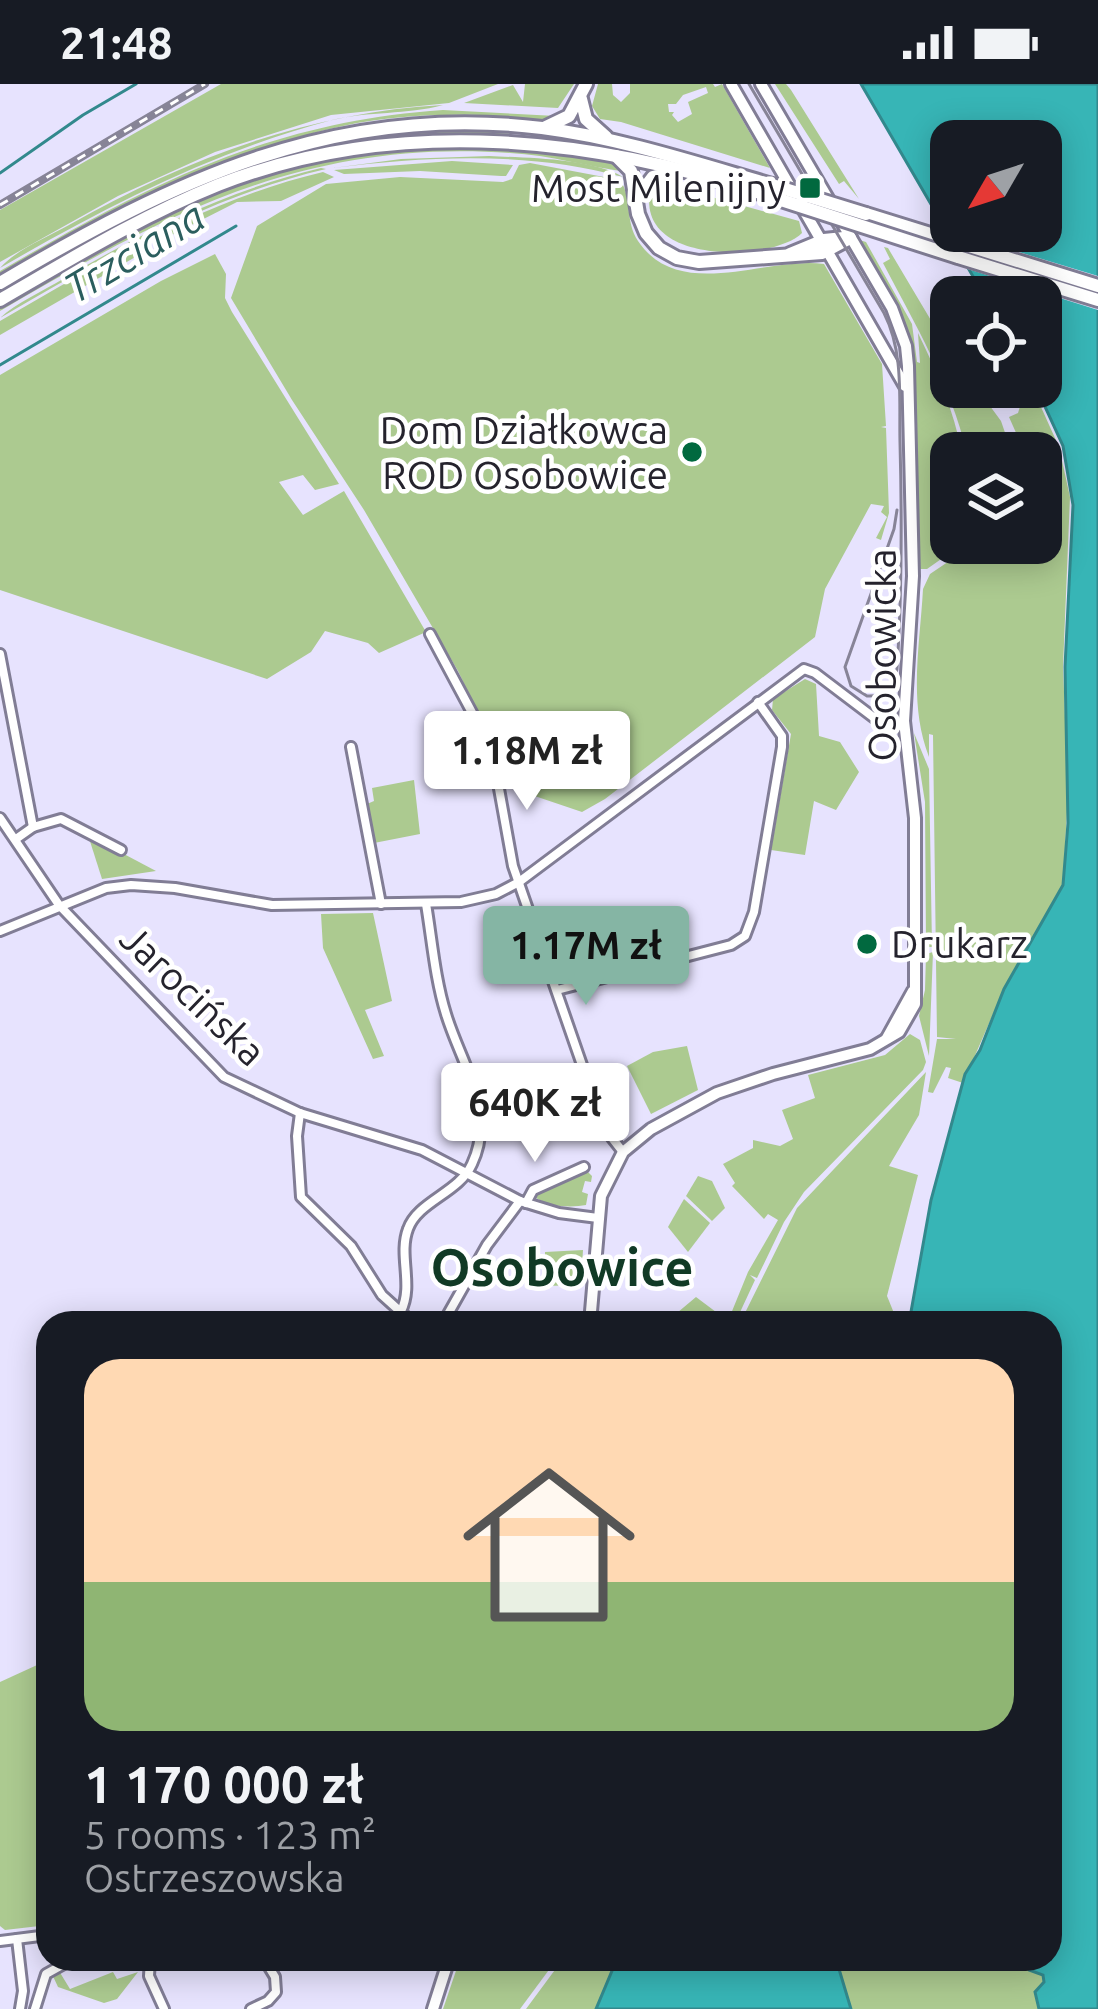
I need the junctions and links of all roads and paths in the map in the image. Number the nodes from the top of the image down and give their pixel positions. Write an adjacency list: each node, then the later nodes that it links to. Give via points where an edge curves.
1 (586, 84): 4 (main road)
2 (731, 84): 11 (street, Osobowicka)
3 (760, 84): 10 (street, Osobowicka)
4 (581, 99): 5 (main road, via 566,119); 6 (main road, via 586,119)
5 (542, 128): 6 (main road); 12 (main road, via 402,125 295,144 149,200)
6 (609, 140): 13 (main road, bridge)
7 (615, 155): 8 (main road); 9 (main road, via 631,171); 14 (main road, via 505,141 320,154 173,205)
8 (684, 172): 9 (main road, via 652,177); 15 (main road, bridge)
9 (637, 198): 11 (main road, via 646,232 677,258)
10 (850, 238): 11 (main road); 16 (street, Osobowicka, via 900,327)
11 (827, 246): 16 (street, Osobowicka)
12 (0, 283)
13 (1098, 286)
14 (0, 300)
15 (1098, 300)
16 (909, 395): 20 (street, Osobowicka, via 913,576)
17 (430, 634): 26 (street, via 492,750)
18 (0, 655): 23 (street)
19 (758, 702): 20 (street, via 804,669 877,720); 26 (street); 31 (street, via 782,747 745,936)
20 (904, 727): 33 (street, Osobowicka, via 915,818 915,1004 906,1023 858,1054 717,1093)
21 (351, 747): 28 (street)
22 (0, 818): 24 (street, Jarocińska)
23 (33, 827): 24 (street); 25 (street, via 61,819)
24 (16, 839): 27 (street, Jarocińska)
25 (121, 850)
26 (519, 882): 29 (street, via 473,901); 31 (street)
27 (59, 904): 28 (street, via 114,886 176,883 257,904); 30 (street); 32 (street, Jarocińska, via 224,1077)
28 (381, 904): 29 (street)
29 (426, 904): 35 (street, via 446,1014 483,1117)
30 (0, 931)
31 (557, 990): 33 (street, via 596,1103)
32 (300, 1113): 35 (street, Jarocińska, via 410,1145); 38 (street, via 301,1197)
33 (623, 1152): 37 (street, via 604,1183)
34 (584, 1167): 36 (street)
35 (467, 1174): 36 (street, Jarocińska); 38 (street, via 406,1231)
36 (523, 1202): 37 (street, Jarocińska); 39 (street)
37 (598, 1218): 40 (street)
38 (401, 1311)
39 (450, 1311)
40 (591, 1311)
41 (36, 1937): 42 (street)
42 (17, 1939): 43 (street); 48 (street)
43 (0, 1941)
44 (51, 1971): 49 (street)
45 (150, 1971): 50 (street)
46 (270, 1971): 51 (street, via 278,1988)
47 (445, 1971): 52 (street)
48 (20, 2009)
49 (35, 2009)
50 (164, 2009)
51 (250, 2009)
52 (433, 2009)

